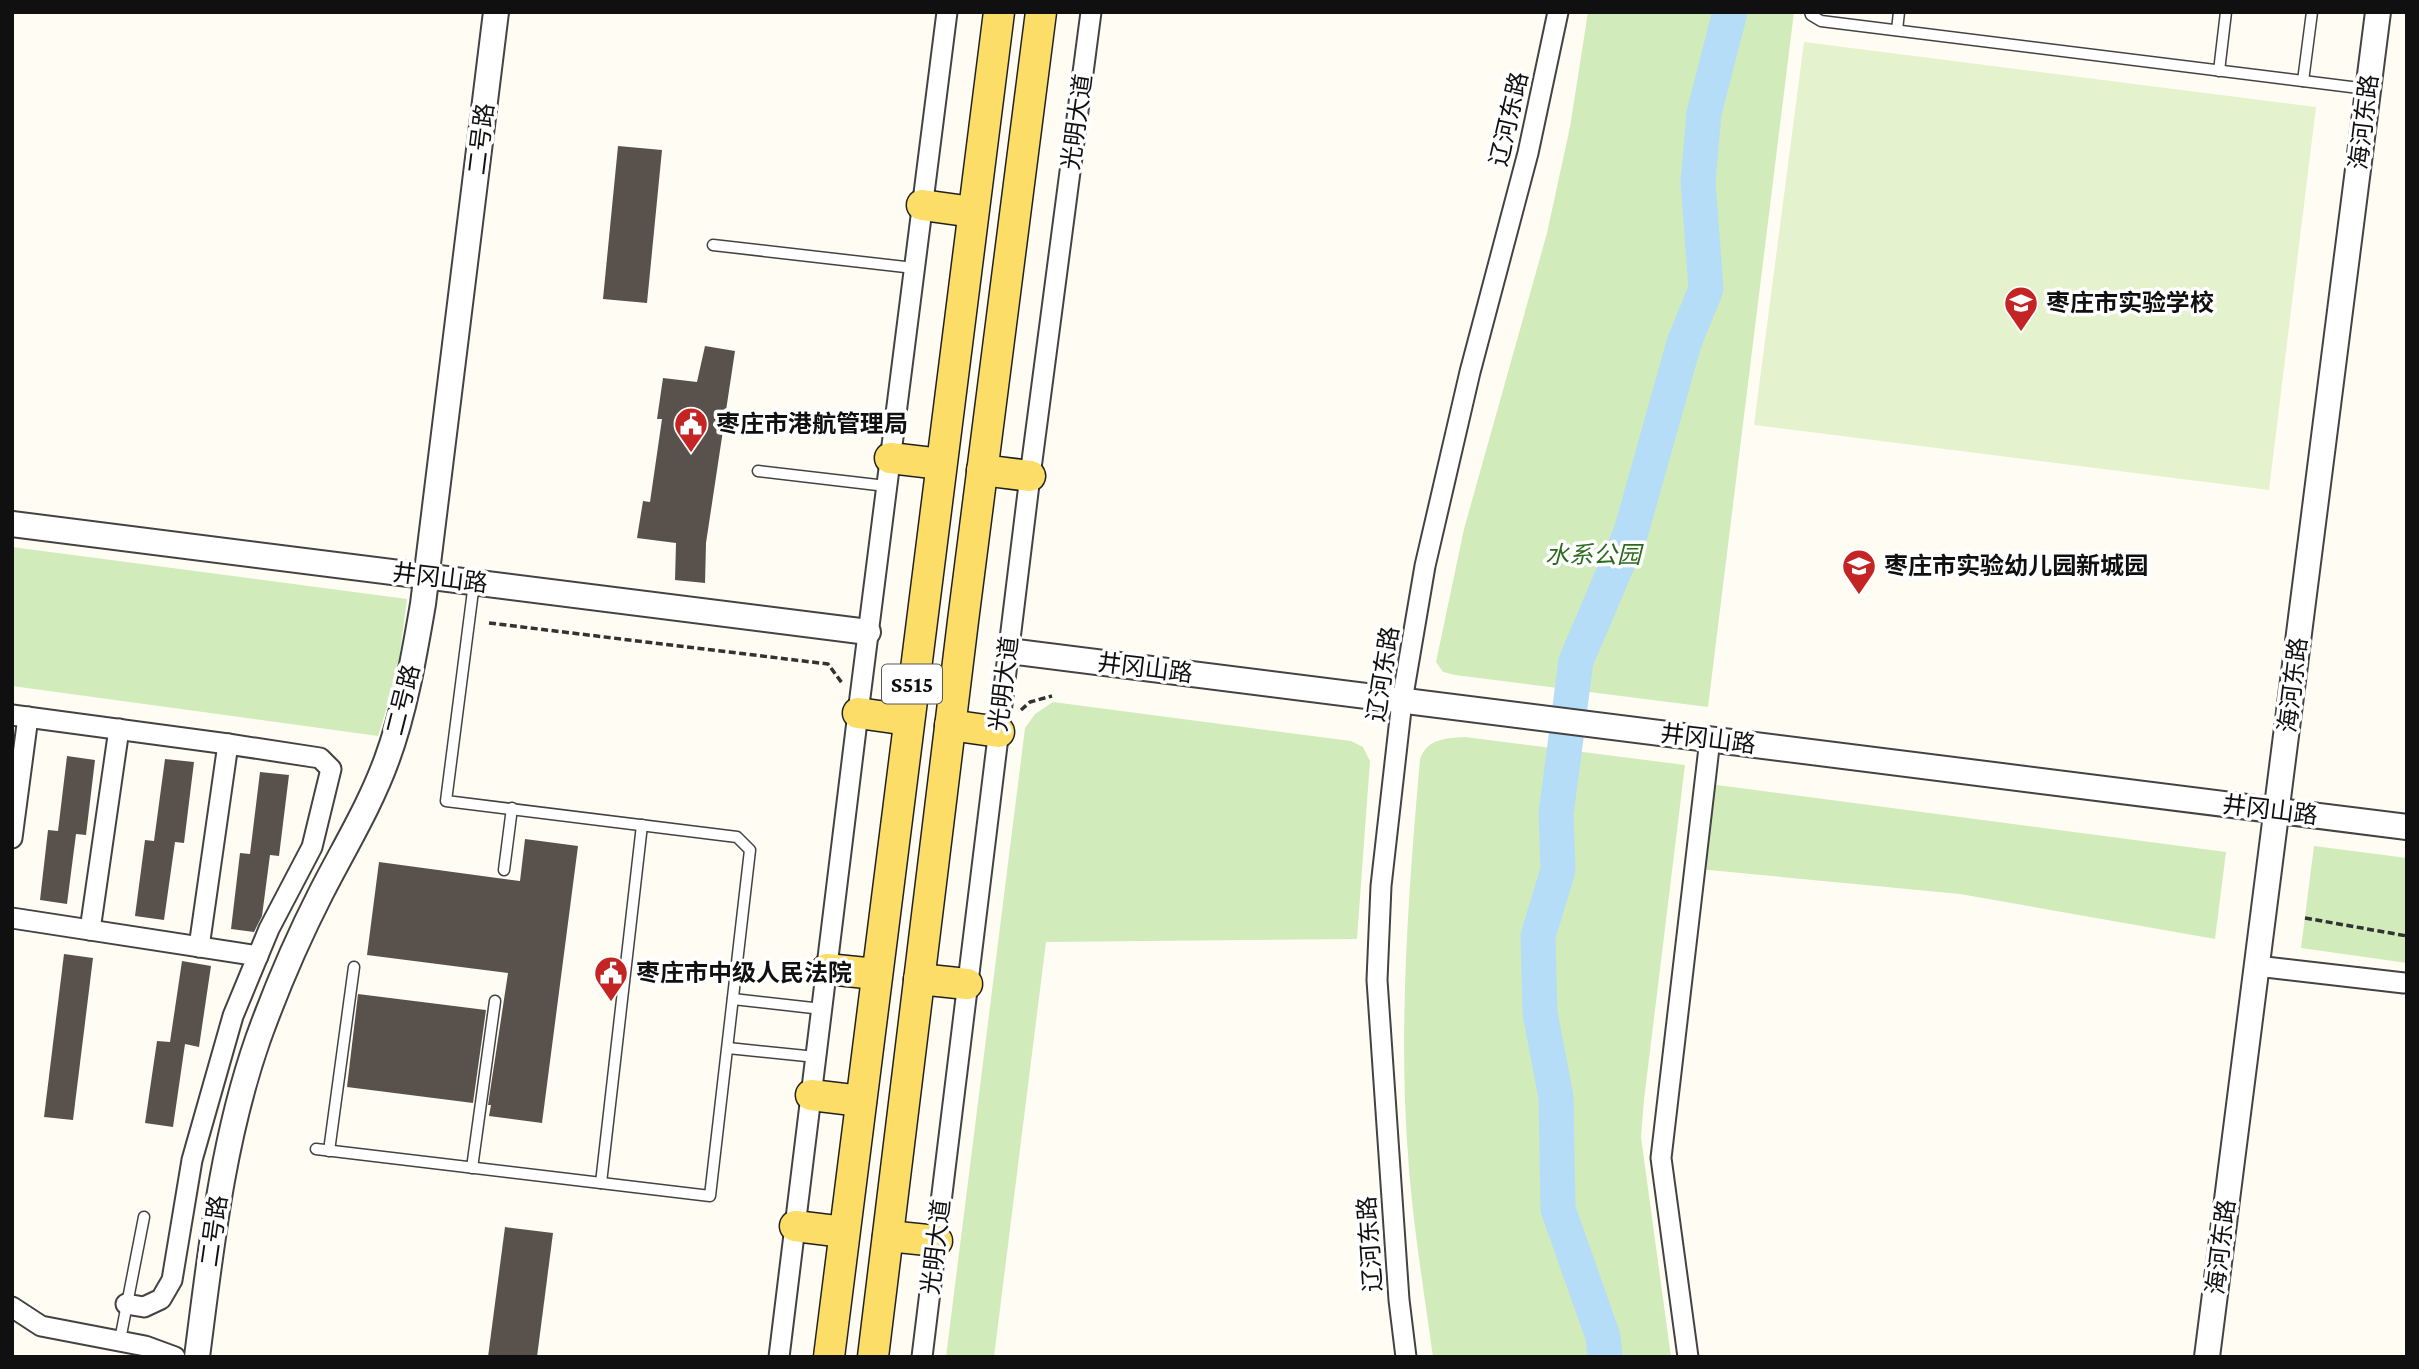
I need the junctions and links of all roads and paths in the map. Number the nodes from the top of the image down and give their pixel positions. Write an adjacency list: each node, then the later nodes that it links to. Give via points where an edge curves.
1 (496, 12): 26 (street, 二号路)
2 (947, 12): 16 (street, S515)
3 (999, 12): 17 (main road, S515)
4 (1041, 12): 21 (main road, 光明大道 / S515)
5 (1091, 12): 24 (street, 光明大道)
6 (1558, 12): 33 (street, 辽河东路, via 1528,153 1425,566)
7 (1811, 12): 12 (lane, via 1821,21)
8 (1899, 12): 12 (lane)
9 (2226, 12): 13 (lane)
10 (2312, 12): 14 (lane)
11 (2378, 12): 15 (street, 海河东路)
12 (1897, 30): 13 (lane)
13 (2219, 71): 14 (lane)
14 (2303, 81): 15 (lane)
15 (2368, 89): 43 (street, 海河东路)
16 (922, 205): 17 (main road); 19 (street, S515)
17 (973, 212): 20 (main road, S515)
18 (713, 244): 19 (lane)
19 (914, 268): 23 (street, S515)
20 (941, 464): 23 (main road); 36 (main road, S515)
21 (982, 470): 24 (main road); 38 (main road, 光明大道 / S515)
22 (758, 471): 23 (lane)
23 (888, 472): 29 (street, S515)
24 (1030, 476): 30 (street, 光明大道)
25 (12, 524): 26 (street, 井冈山路)
26 (426, 576): 27 (street, 井冈山路); 81 (street, 二号路, via 411,676 388,758 289,961 235,1115 219,1189)
27 (474, 582): 29 (street, 井冈山路); 42 (lane, via 446,800)
28 (489, 623): 31 (path, via 828,664)
29 (868, 632): 34 (street, S515)
30 (1009, 651): 33 (street, 井冈山路); 37 (street, 光明大道)
31 (843, 684)
32 (1052, 696): 37 (path, via 1030,702)
33 (1402, 701): 40 (street, 井冈山路); 86 (street, 辽河东路, via 1381,886 1377,980)
34 (858, 713): 36 (main road); 56 (street, S515)
35 (20, 716): 39 (street); 46 (street)
36 (908, 720): 57 (main road, S515)
37 (1008, 724): 38 (main road); 60 (street, 光明大道)
38 (950, 725): 58 (main road, 光明大道 / S515)
39 (119, 729): 41 (street); 50 (street)
40 (1710, 740): 43 (street, 井冈山路); 87 (street, via 1661,1158)
41 (228, 744): 52 (street); 53 (street, via 320,758 331,769 312,847)
42 (512, 808): 44 (lane); 47 (lane)
43 (2277, 811): 45 (street, 井冈山路); 54 (street, 海河东路)
44 (642, 825): 61 (lane, via 737,837 750,850); 71 (lane)
45 (2407, 827)
46 (12, 838)
47 (504, 870)
48 (12, 918): 50 (street)
49 (2305, 918): 51 (path)
50 (90, 930): 52 (street)
51 (2407, 936)
52 (199, 947): 53 (street)
53 (258, 956): 77 (street, via 233,1016 192,1160 172,1280 161,1299 144,1307)
54 (2257, 966): 59 (street); 88 (street, 海河东路)
55 (354, 967): 69 (lane)
56 (827, 968): 57 (main road); 63 (street, S515)
57 (876, 974): 67 (main road, S515)
58 (919, 979): 60 (main road); 75 (main road, 光明大道 / S515)
59 (2404, 983)
60 (967, 984): 76 (street, 光明大道)
61 (733, 999): 63 (lane); 64 (lane)
62 (495, 1001): 70 (lane)
63 (821, 1009): 65 (street, S515)
64 (728, 1048): 65 (lane); 71 (lane, via 710,1196)
65 (816, 1057): 66 (street, S515)
66 (811, 1095): 67 (main road); 73 (street, S515)
67 (861, 1101): 74 (main road, S515)
68 (316, 1149): 69 (lane)
69 (329, 1151): 70 (lane)
70 (472, 1168): 71 (lane)
71 (601, 1183)
72 (144, 1217): 77 (lane)
73 (795, 1226): 74 (main road); 82 (street, S515)
74 (844, 1232): 83 (main road, S515)
75 (888, 1236): 76 (main road); 84 (main road, 光明大道 / S515)
76 (937, 1241): 85 (street, 光明大道)
77 (127, 1304): 79 (lane)
78 (12, 1307): 79 (street, via 41,1326)
79 (120, 1340): 80 (street)
80 (174, 1357)
81 (197, 1357)
82 (779, 1357)
83 (829, 1357)
84 (873, 1357)
85 (922, 1357)
86 (1406, 1357)
87 (1688, 1357)
88 (2207, 1357)

